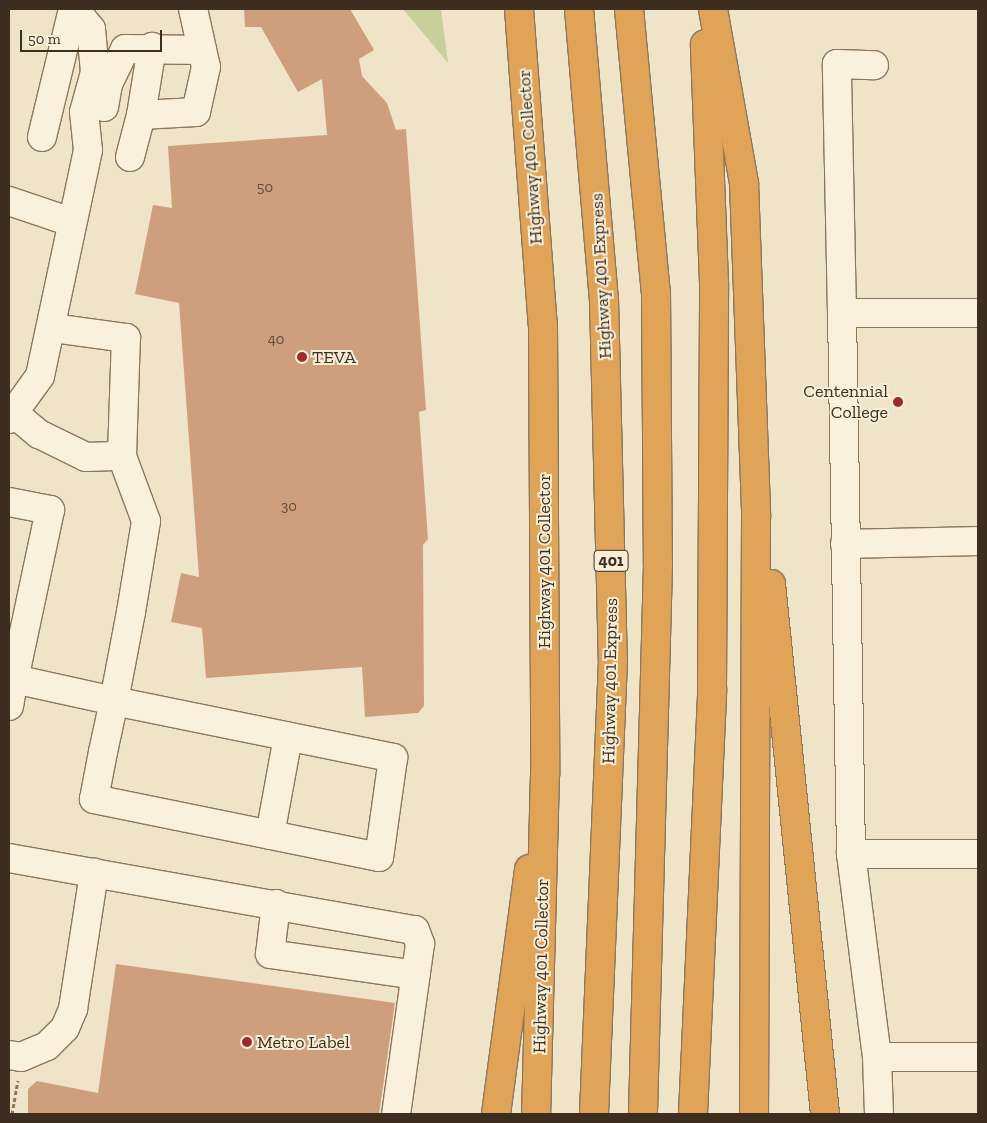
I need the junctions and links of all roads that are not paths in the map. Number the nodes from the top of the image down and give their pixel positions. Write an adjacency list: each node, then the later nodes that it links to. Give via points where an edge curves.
1 (74, 9): 13 (street); 14 (street, via 91,29 95,72 84,112)
2 (184, 9): 3 (street)
3 (193, 9): 10 (street)
4 (519, 9): 31 (highway, Highway 401 Collector, via 543,325)
5 (579, 9): 45 (highway, Highway 401 Express / 401, via 604,299 613,660)
6 (629, 9): 46 (highway, via 656,292 658,565)
7 (703, 9): 47 (highway, via 714,283 712,689)
8 (713, 9): 24 (highway, via 744,183)
9 (152, 47): 10 (street); 12 (street); 14 (street, via 126,49 108,84 97,139)
10 (202, 50): 12 (street, via 206,67 196,112)
11 (874, 65): 18 (street, via 837,64)
12 (141, 114): 15 (street)
13 (42, 138)
14 (88, 150): 17 (street)
15 (130, 156)
16 (9, 201): 17 (street)
17 (71, 222): 20 (street)
18 (842, 313): 19 (street); 26 (street)
19 (978, 313)
20 (53, 328): 21 (street, via 40,376); 22 (street, via 126,338)
21 (12, 417): 22 (street, via 86,457)
22 (122, 456): 28 (street, via 146,521)
23 (9, 502): 27 (street, via 50,510)
24 (756, 517): 48 (highway); 49 (highway, via 772,588)
25 (978, 541): 26 (street)
26 (845, 544): 33 (street)
27 (14, 679): 28 (street); 29 (street)
28 (114, 700): 30 (street); 32 (street, via 94,799)
29 (9, 706)
30 (288, 736): 32 (street); 32 (street, via 393,758 379,857)
31 (545, 774): 43 (highway, via 515,957); 44 (highway, Highway 401 Collector)
32 (270, 835)
33 (851, 854): 34 (street); 40 (street)
34 (978, 854)
35 (9, 858): 36 (street)
36 (94, 872): 37 (street); 39 (street, via 73,1009 65,1028 47,1046 21,1057)
37 (276, 904): 38 (street, via 415,930 420,944); 38 (street, via 270,954)
38 (415, 975): 42 (street)
39 (9, 1055)
40 (877, 1057): 41 (street); 50 (street)
41 (978, 1057)
42 (396, 1114)
43 (496, 1114)
44 (536, 1114)
45 (594, 1114)
46 (643, 1114)
47 (693, 1114)
48 (754, 1114)
49 (825, 1114)
50 (879, 1114)

